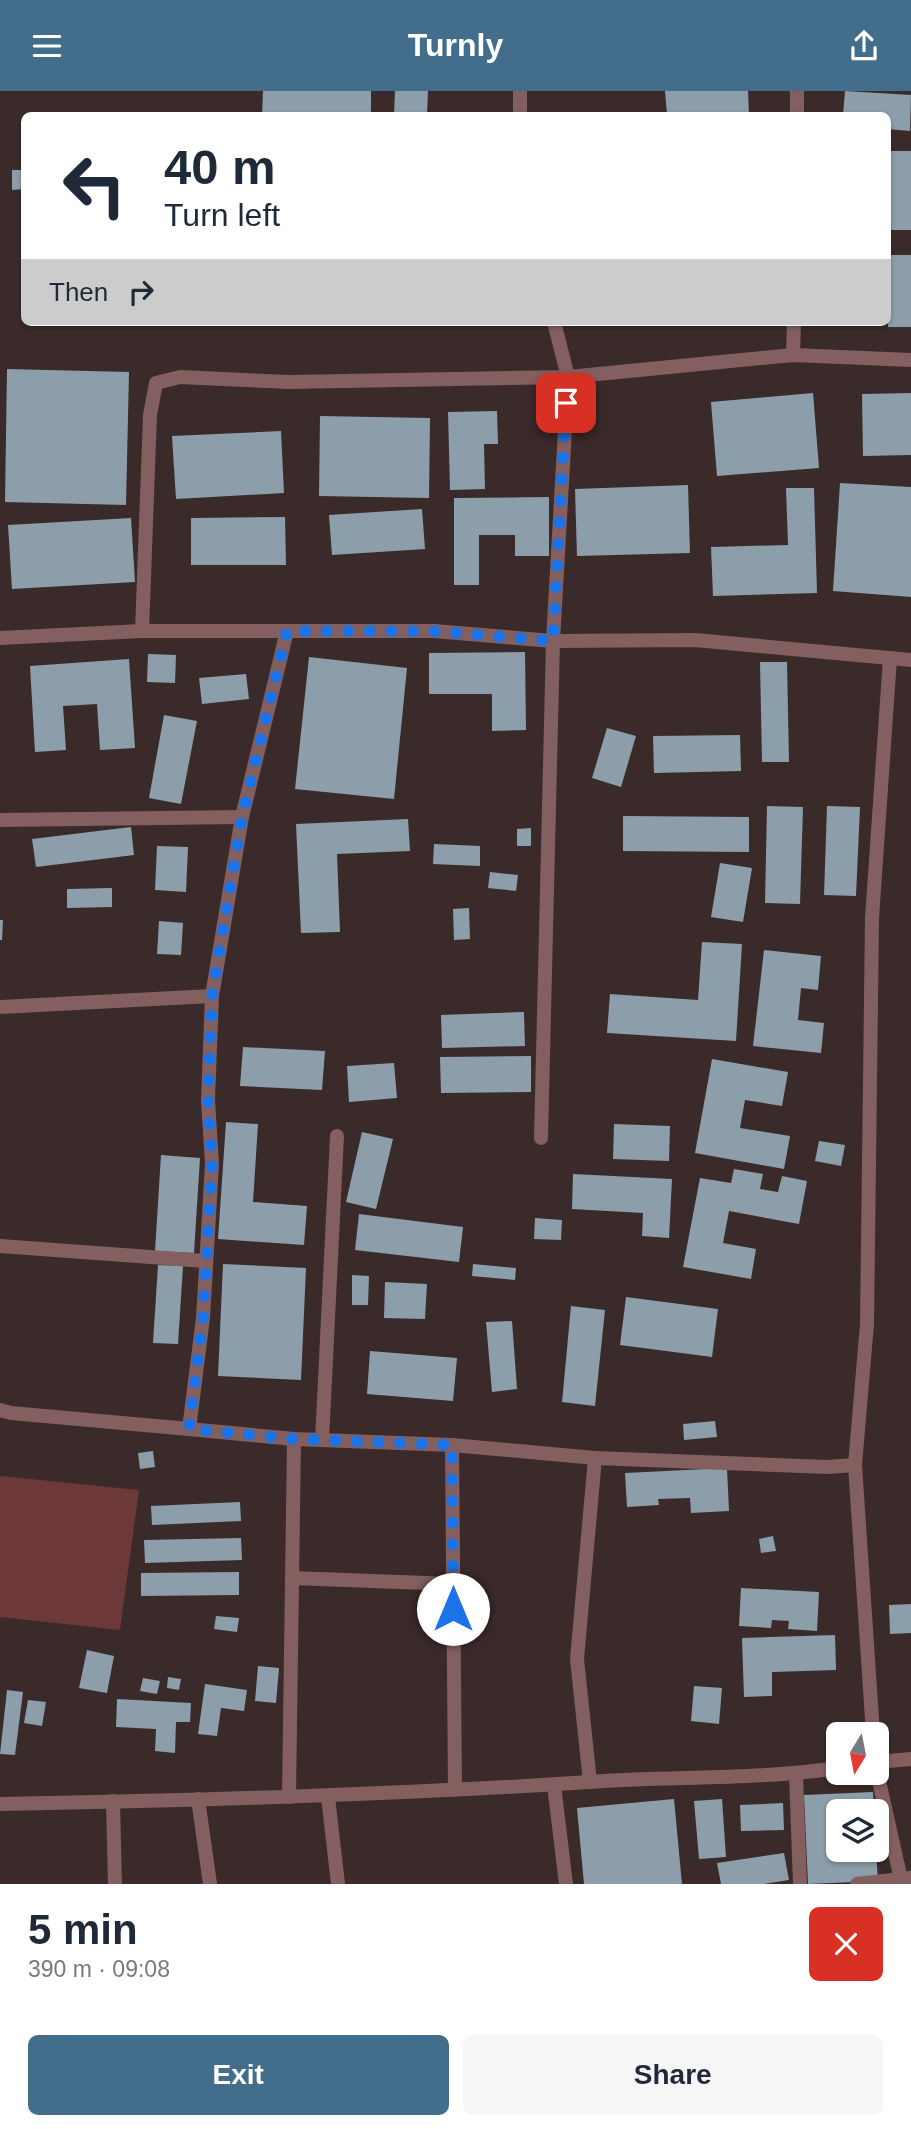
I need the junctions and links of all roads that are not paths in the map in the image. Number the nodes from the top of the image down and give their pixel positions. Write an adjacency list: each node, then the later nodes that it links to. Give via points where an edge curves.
1 (520, 91): 3 (street)
2 (797, 91): 4 (street)
3 (520, 112)
4 (797, 112)
5 (555, 326): 9 (street)
6 (794, 326): 7 (street)
7 (793, 355): 8 (street); 9 (street)
8 (911, 360)
9 (568, 377): 10 (street, via 289,382 180,377 156,383 150,415); 13 (street)
10 (142, 631): 11 (street); 12 (street)
11 (287, 631): 13 (street, via 433,631); 16 (street)
12 (0, 638)
13 (553, 641): 14 (street, via 695,640); 21 (street)
14 (890, 658): 15 (street); 30 (street, via 872,918 867,1324)
15 (911, 660)
16 (242, 817): 17 (street); 18 (street)
17 (0, 820)
18 (212, 996): 19 (street); 23 (street, via 208,1100 212,1164)
19 (0, 1007)
20 (337, 1136): 27 (street)
21 (541, 1138)
22 (0, 1246): 23 (street)
23 (205, 1261): 25 (street)
24 (0, 1410): 25 (street)
25 (189, 1429): 26 (street)
26 (294, 1439): 27 (street); 31 (street)
27 (321, 1440): 28 (street)
28 (452, 1445): 29 (street); 32 (street)
29 (596, 1458): 30 (street); 38 (street, via 578,1659)
30 (855, 1465): 33 (street)
31 (292, 1577): 32 (street); 42 (street)
32 (453, 1584): 41 (street)
33 (872, 1722)
34 (911, 1759): 35 (street)
35 (889, 1761)
36 (826, 1770): 37 (street)
37 (796, 1774): 38 (street); 52 (street)
38 (590, 1782): 39 (street)
39 (554, 1785): 41 (street); 51 (street)
40 (880, 1785): 47 (street)
41 (455, 1790): 43 (street)
42 (289, 1797): 43 (street); 44 (street)
43 (328, 1797): 50 (street)
44 (198, 1799): 45 (street); 49 (street)
45 (113, 1801): 46 (street); 48 (street)
46 (0, 1804)
47 (905, 1880): 53 (street)
48 (115, 1884)
49 (210, 1884)
50 (338, 1884)
51 (566, 1884)
52 (800, 1884)
53 (857, 1884)

